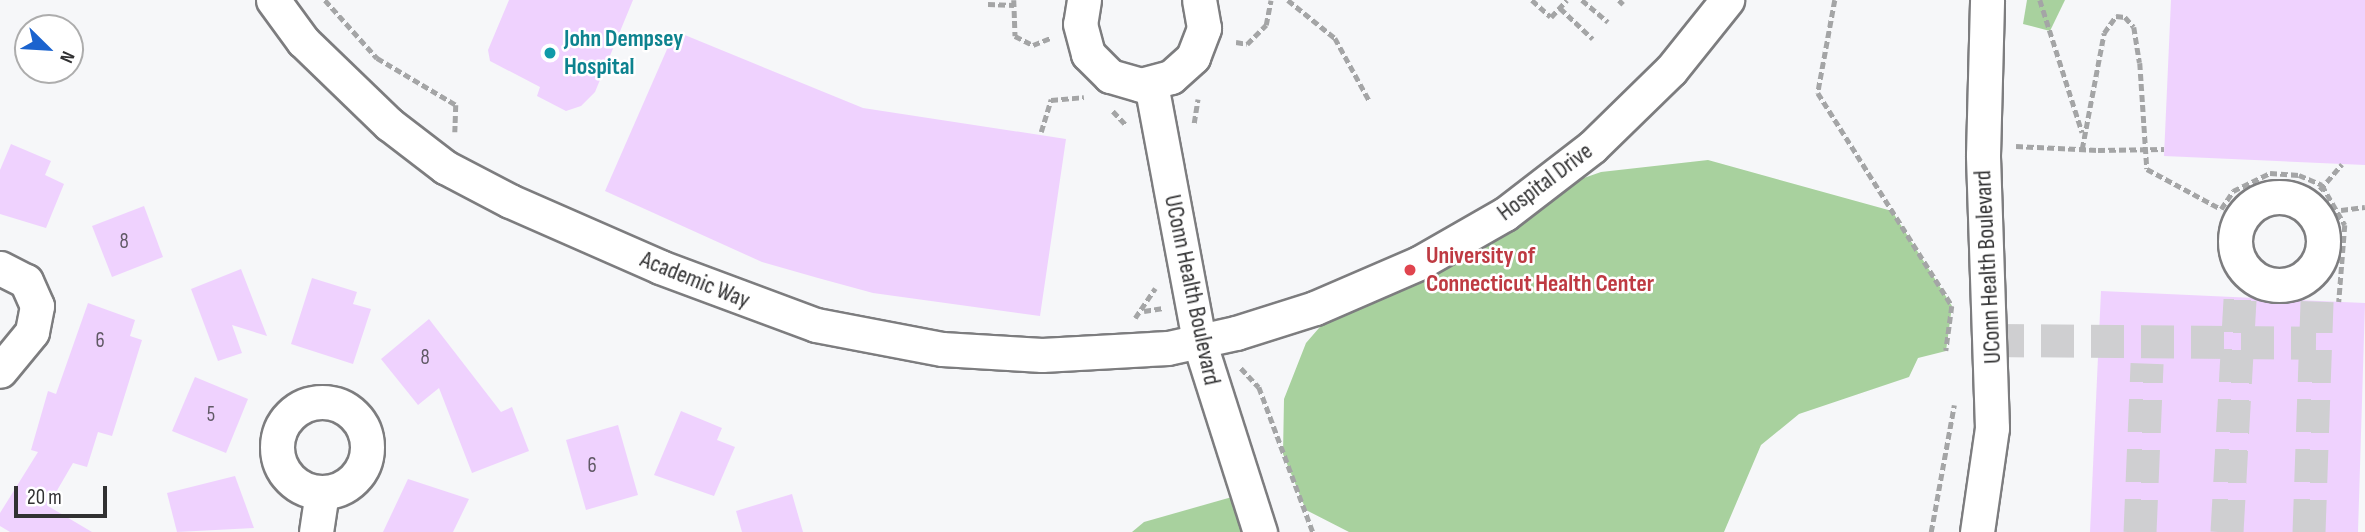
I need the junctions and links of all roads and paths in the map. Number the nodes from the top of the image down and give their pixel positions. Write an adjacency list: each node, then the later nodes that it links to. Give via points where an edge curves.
1 (273, 0): 46 (street, Academic Way, via 348,87 445,167 660,267 783,314 892,342 992,353 1092,355)
2 (325, 0): 30 (path, via 377,58 456,105)
3 (1084, 0): 21 (street, via 1081,34 1094,63 1120,81)
4 (1199, 0): 21 (street, via 1204,28 1193,57 1179,72)
5 (1271, 0): 20 (path, via 1266,25)
6 (1288, 0): 24 (path, via 1335,38)
7 (1532, 0): 16 (path, via 1551,18)
8 (1566, 0): 16 (path)
9 (1582, 0): 17 (path)
10 (1727, 0): 45 (street, Hospital Drive, via 1625,117 1505,214 1367,287)
11 (1835, 0): 47 (path, via 1818,93 1952,306)
12 (1987, 0): 55 (street, UConn Health Boulevard, via 1983,155 1992,428)
13 (2040, 0): 27 (path)
14 (1014, 3): 15 (path); 18 (path, via 1012,28 1023,42 1042,45)
15 (988, 4)
16 (1560, 8): 19 (path)
17 (1608, 22)
18 (1053, 31)
19 (1592, 38)
20 (1230, 50)
21 (1151, 84): 46 (street, UConn Health Boulevard)
22 (1205, 88): 28 (path, via 1192,108)
23 (1092, 99): 26 (path, via 1057,96 1046,106)
24 (1369, 100)
25 (1108, 106): 29 (path)
26 (1041, 132)
27 (2083, 133): 32 (path); 35 (path, via 2104,33 2116,16 2125,17 2134,27 2140,63 2147,169 2221,209 2233,191 2270,173 2299,175)
28 (1195, 134)
29 (1132, 137)
30 (457, 138)
31 (2017, 146): 32 (path)
32 (2082, 149): 33 (path, bridge)
33 (2164, 149)
34 (2342, 164): 35 (path)
35 (2314, 196): 37 (path); 38 (street, via 2324,240); 39 (street, via 2256,203 2237,227)
36 (2365, 207): 37 (path)
37 (2341, 210): 43 (path, via 2346,238)
38 (2318, 261): 39 (street, via 2286,286 2257,280); 43 (street)
39 (2242, 264): 42 (street)
40 (0, 268): 48 (street, via 26,281 37,306 32,332)
41 (1155, 280): 44 (path, via 1143,311)
42 (2240, 297)
43 (2328, 301)
44 (1122, 324)
45 (1232, 334): 46 (street, Hospital Drive); 53 (path, via 1240,366 1259,387)
46 (1199, 341): 52 (street, UConn Health Boulevard)
47 (1946, 351)
48 (0, 371)
49 (1954, 404): 54 (path)
50 (322, 492): 51 (street)
51 (316, 532)
52 (1259, 532)
53 (1312, 532)
54 (1931, 532)
55 (1978, 532)

